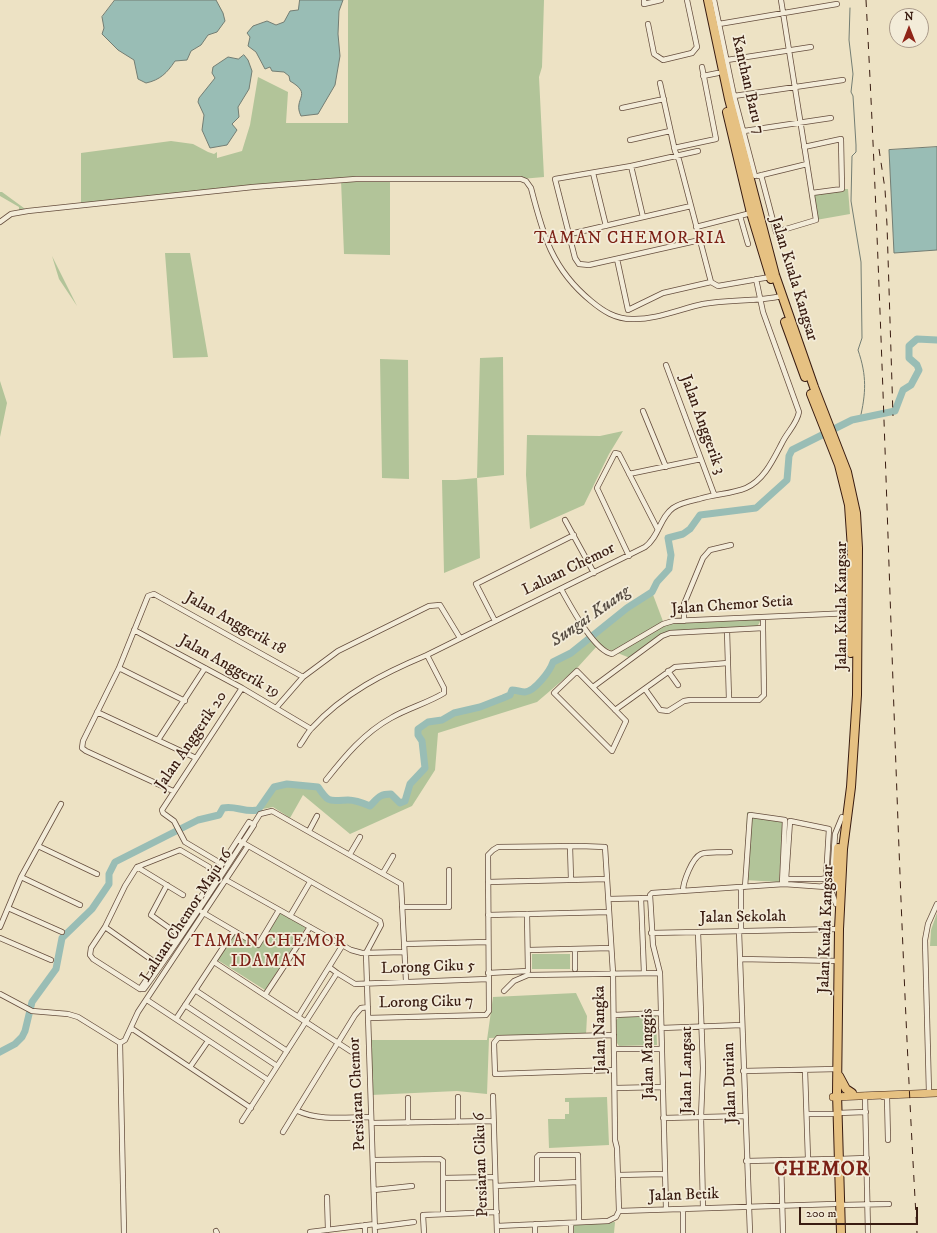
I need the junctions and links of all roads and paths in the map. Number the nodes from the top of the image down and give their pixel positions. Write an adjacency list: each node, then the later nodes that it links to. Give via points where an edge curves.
1 (661, 0): 7 (street)
2 (687, 0): 10 (street, via 697,47 692,54 663,60 654,54)
3 (703, 0): 16 (highway, Jalan Kuala Kangsar)
4 (708, 0): 38 (highway, Jalan Kuala Kangsar, via 729,99)
5 (714, 0): 11 (street, Kanthan Baru 7)
6 (781, 0): 9 (street)
7 (644, 2)
8 (837, 4): 9 (street)
9 (784, 13): 11 (street); 13 (street)
10 (648, 24)
11 (719, 24): 14 (street, Kanthan Baru 7)
12 (811, 47): 13 (street)
13 (790, 50): 14 (street); 20 (street)
14 (727, 60): 21 (street, Kanthan Baru 7)
15 (702, 67): 17 (street)
16 (718, 73): 17 (street); 33 (highway, Jalan Kuala Kangsar)
17 (703, 76): 30 (street, via 716,138)
18 (843, 80): 20 (street)
19 (660, 83): 22 (street)
20 (796, 86): 21 (street); 25 (street)
21 (734, 96): 27 (street, Kanthan Baru 7)
22 (664, 99): 23 (street); 26 (street)
23 (622, 108)
24 (831, 118): 25 (street)
25 (801, 123): 27 (street); 29 (street)
26 (670, 131): 28 (street); 30 (street)
27 (744, 131): 38 (street, Kanthan Baru 7)
28 (630, 140)
29 (804, 147): 34 (street); 39 (street, via 841,139 842,189)
30 (674, 148): 32 (street)
31 (698, 151): 32 (street)
32 (677, 156): 35 (street); 41 (street)
33 (738, 163): 38 (highway, via 742,165 745,176); 40 (highway, Jalan Kuala Kangsar)
34 (807, 164): 37 (street); 39 (street)
35 (631, 166): 36 (street); 44 (street)
36 (593, 173): 46 (street); 48 (street, via 555,179)
37 (761, 175): 38 (street); 39 (street, via 776,232 816,220)
38 (752, 177): 40 (highway, via 747,181); 55 (highway, Jalan Kuala Kangsar)
39 (812, 193)
40 (746, 194): 42 (highway, Jalan Kuala Kangsar)
41 (691, 206): 44 (street); 47 (street)
42 (751, 213): 43 (street); 52 (highway, Jalan Kuala Kangsar)
43 (740, 216): 47 (street); 50 (street)
44 (643, 217): 46 (street)
45 (0, 222): 56 (street, via 11,214 28,211 276,185 356,179 521,179 531,188 544,236 560,268 575,286 608,314 624,319 640,319 708,303)
46 (606, 226): 48 (street)
47 (696, 227): 49 (street)
48 (570, 234): 51 (street, via 575,258 579,264 589,266)
49 (700, 240): 51 (street); 54 (street)
50 (748, 244)
51 (616, 259): 54 (street, via 628,310 668,292)
52 (770, 276): 53 (street); 55 (highway, Jalan Kuala Kangsar)
53 (756, 279): 54 (street, via 718,286); 56 (street)
54 (711, 282)
55 (779, 297): 56 (street); 70 (highway, Jalan Kuala Kangsar, via 830,437 847,472 856,513 858,548)
56 (760, 299): 62 (street, Laluan Chemor, via 798,407 797,421 784,438 773,461 759,478 746,488)
57 (666, 365): 59 (street, Jalan Anggerik 3)
58 (643, 411): 60 (street)
59 (701, 459): 60 (street); 62 (street, Jalan Anggerik 3)
60 (666, 467): 61 (street)
61 (629, 474): 64 (street); 67 (street, via 619,454 615,454 597,488)
62 (714, 494): 64 (street, Laluan Chemor, via 673,508)
63 (565, 520): 65 (street)
64 (658, 530): 67 (street, Laluan Chemor, via 652,542)
65 (574, 535): 68 (street); 72 (street, via 476,584)
66 (731, 545): 73 (street, via 710,550 703,558 684,604)
67 (629, 556): 68 (street, Laluan Chemor)
68 (594, 573): 69 (street, Laluan Chemor)
69 (561, 589): 72 (street, Laluan Chemor); 73 (street, Jalan Chemor Setia, via 586,630 604,650 612,654 663,624)
70 (853, 613): 71 (street, Jalan Chemor Setia); 101 (highway, Jalan Kuala Kangsar, via 851,703); 149 (highway, Jalan Kuala Kangsar, via 857,695)
71 (763, 618): 73 (street, Jalan Chemor Setia); 74 (street)
72 (495, 620): 77 (street, Laluan Chemor)
73 (684, 621)
74 (763, 628): 76 (street); 88 (street, via 764,695 759,700)
75 (134, 630): 80 (street); 81 (street, Jalan Anggerik 19); 83 (street, Jalan Anggerik 18, via 148,596 154,594)
76 (727, 630): 79 (street); 85 (street, via 670,633 662,636)
77 (460, 638): 78 (street, Laluan Chemor); 83 (street, via 440,605 429,606 349,645)
78 (426, 655): 93 (street, Laluan Chemor, via 361,687 343,699); 97 (street, via 444,688 444,693 371,730)
79 (728, 663): 82 (street, via 681,666); 88 (street)
80 (119, 668): 89 (street); 92 (street)
81 (205, 668): 86 (street, Jalan Anggerik 19); 89 (street)
82 (668, 671): 84 (street); 87 (street)
83 (303, 677): 90 (street)
84 (678, 685)
85 (593, 687): 91 (street); 91 (street, via 577,670 554,694 612,751 626,721)
86 (242, 688): 90 (street, Jalan Anggerik 19); 96 (street, Jalan Anggerik 20)
87 (645, 689): 88 (street, via 660,710 668,711 684,701); 91 (street)
88 (729, 700)
89 (184, 701): 94 (street)
90 (276, 708): 93 (street, Jalan Anggerik 19)
91 (615, 710)
92 (97, 712): 94 (street); 98 (street, via 82,748)
93 (311, 729): 95 (street, Laluan Chemor)
94 (158, 740): 96 (street)
95 (300, 745)
96 (196, 758): 98 (street, Jalan Anggerik 20)
97 (326, 780)
98 (174, 791): 112 (street, Jalan Anggerik 20, via 163,807 163,813 174,821 182,838 190,846)
99 (61, 804): 106 (street)
100 (318, 816): 103 (street)
101 (842, 817): 127 (street, via 835,834 832,880); 134 (highway, Jalan Kuala Kangsar)
102 (254, 823): 103 (street, via 260,814 272,811); 105 (street); 105 (street, via 249,822)
103 (309, 831): 110 (street)
104 (360, 837): 110 (street)
105 (240, 841): 107 (street); 112 (street); 139 (street)
106 (38, 846): 117 (street); 118 (street)
107 (248, 846): 120 (street, Laluan Chemor Maju 16); 123 (street, Laluan Chemor Maju 16)
108 (570, 846): 119 (street, Jalan Nangka, via 605,847); 121 (street); 124 (street, via 493,850 488,855)
109 (730, 852): 129 (street, via 702,854 697,857 683,884)
110 (350, 854): 116 (street)
111 (393, 856): 116 (street)
112 (222, 864): 139 (street)
113 (137, 867): 114 (street, via 180,850); 126 (street); 147 (street)
114 (209, 868)
115 (449, 870): 137 (street, via 449,906)
116 (383, 873): 137 (street, via 401,884)
117 (98, 874)
118 (21, 877): 136 (street); 138 (street)
119 (607, 879): 121 (street); 133 (street, Jalan Nangka)
120 (226, 880): 140 (street); 142 (street, Laluan Chemor Maju 16)
121 (571, 880): 124 (street)
122 (822, 880): 125 (street); 125 (street, via 826,878 829,829 790,820); 127 (street)
123 (310, 882): 145 (street); 164 (street, Laluan Chemor Maju 16, via 380,921 381,925)
124 (488, 882): 144 (street)
125 (785, 882): 127 (street); 128 (street); 128 (street, Jalan Durian, via 785,820 750,815)
126 (167, 885): 130 (street); 155 (street, via 151,915)
127 (822, 886): 134 (street, via 830,890)
128 (743, 888): 129 (street); 153 (street, Jalan Durian)
129 (683, 891): 131 (street, via 652,893)
130 (183, 894)
131 (649, 897): 132 (street); 154 (street, Jalan Manggis)
132 (641, 898): 133 (street); 175 (street)
133 (609, 899): 141 (street, Jalan Nangka)
134 (836, 904): 149 (highway, Jalan Kuala Kangsar)
135 (937, 904): 215 (street, via 928,924 925,940)
136 (80, 906)
137 (402, 907): 158 (street)
138 (8, 908): 146 (street); 151 (street)
139 (196, 909): 142 (street); 155 (street)
140 (279, 910): 145 (street); 150 (street, via 258,945)
141 (609, 912): 143 (street); 160 (street, Jalan Nangka)
142 (204, 914): 150 (street); 184 (street, Laluan Chemor Maju 16)
143 (527, 914): 144 (street); 162 (street)
144 (488, 915): 157 (street)
145 (290, 916): 148 (street)
146 (0, 927)
147 (105, 927): 169 (street); 169 (street, via 89,951 93,959 140,989)
148 (310, 927): 159 (street); 183 (street)
149 (837, 929): 153 (street, Jalan Sekolah); 167 (highway, Jalan Kuala Kangsar)
150 (234, 930): 168 (street)
151 (62, 932)
152 (698, 932): 153 (street, Jalan Sekolah); 154 (street, Jalan Sekolah); 194 (street, Jalan Langsat)
153 (740, 932): 165 (street, Jalan Durian)
154 (651, 933): 176 (street, Jalan Manggis)
155 (179, 935): 169 (street)
156 (0, 938): 166 (street)
157 (488, 942): 158 (street); 173 (street)
158 (404, 944): 163 (street)
159 (342, 946): 164 (street); 170 (street)
160 (612, 948): 161 (street); 174 (street, Jalan Nangka)
161 (575, 949): 162 (street); 171 (street)
162 (529, 950): 173 (street, via 528,971)
163 (404, 952): 164 (street); 178 (street)
164 (366, 953): 179 (street, Persiaran Chemor)
165 (740, 959): 167 (street); 193 (street, Jalan Durian)
166 (51, 960)
167 (837, 961): 209 (highway, Jalan Kuala Kangsar)
168 (214, 962): 180 (street); 183 (street)
169 (159, 965)
170 (329, 967): 172 (street, Lorong Ciku 5); 189 (street)
171 (575, 969)
172 (337, 973): 179 (street, Lorong Ciku 5, via 352,983); 192 (street)
173 (488, 973): 177 (street)
174 (613, 973): 175 (street); 181 (street, via 528,975 514,981); 188 (street, Jalan Nangka)
175 (644, 973): 176 (street)
176 (660, 973): 187 (street, Jalan Manggis)
177 (488, 979): 178 (street, Lorong Ciku 5); 190 (street, Lorong Ciku 7, via 489,1011 486,1015)
178 (406, 982): 179 (street, Lorong Ciku 5)
179 (368, 983): 186 (street, Persiaran Chemor)
180 (195, 990): 185 (street); 203 (street)
181 (504, 991)
182 (0, 994): 199 (street, via 32,1011 78,1017)
183 (265, 995): 189 (street)
184 (147, 1000): 191 (street); 195 (street, Laluan Chemor Maju 16)
185 (185, 1006): 191 (street); 205 (street)
186 (368, 1007): 190 (street, Persiaran Chemor); 200 (street, via 359,1010)
187 (661, 1013): 188 (street); 196 (street, Jalan Manggis)
188 (614, 1015): 197 (street, Jalan Nangka)
189 (298, 1017): 192 (street)
190 (368, 1018): 228 (street, Persiaran Chemor)
191 (176, 1019): 198 (street)
192 (306, 1022): 200 (street); 203 (street)
193 (742, 1025): 194 (street); 210 (street, Jalan Durian)
194 (701, 1027): 196 (street); 229 (street, Jalan Langsat)
195 (131, 1028): 199 (street, Laluan Chemor Maju 16, via 125,1040); 206 (street)
196 (661, 1028): 202 (street, Jalan Manggis)
197 (614, 1035): 201 (street, Jalan Nangka); 207 (street, via 495,1040 495,1074)
198 (208, 1041): 206 (street); 211 (street)
199 (120, 1043): 274 (street)
200 (338, 1043): 204 (street); 223 (street)
201 (614, 1049): 202 (street); 207 (street, Jalan Nangka)
202 (661, 1049): 212 (street, Jalan Manggis)
203 (287, 1051): 205 (street)
204 (358, 1056)
205 (277, 1066): 211 (street)
206 (190, 1067): 222 (street)
207 (614, 1070): 213 (street, Jalan Nangka)
208 (805, 1070): 209 (street); 210 (street); 226 (street)
209 (836, 1070): 214 (highway, via 842,1084); 217 (highway, Jalan Kuala Kangsar)
210 (743, 1071): 227 (street, Jalan Durian)
211 (268, 1080): 222 (street)
212 (663, 1087): 213 (street); 230 (street, Jalan Manggis)
213 (615, 1088): 245 (street, Jalan Nangka)
214 (852, 1093): 217 (main road); 219 (main road)
215 (929, 1093): 216 (main road); 219 (main road)
216 (937, 1093)
217 (835, 1095): 219 (main road); 225 (highway, Jalan Kuala Kangsar)
218 (493, 1096): 232 (street, Persiaran Ciku 6)
219 (865, 1096): 224 (street); 237 (street, via 887,1097)
220 (458, 1097): 233 (street)
221 (408, 1098): 235 (street)
222 (251, 1108): 231 (street)
223 (298, 1111): 228 (street, via 312,1116); 236 (street)
224 (866, 1112): 225 (street); 238 (street)
225 (835, 1113): 226 (street); 240 (highway, Jalan Kuala Kangsar)
226 (807, 1114): 239 (street)
227 (745, 1116): 229 (street); 243 (street, Jalan Durian)
228 (371, 1117): 234 (street, Persiaran Chemor)
229 (701, 1117): 230 (street); 259 (street, Jalan Langsat)
230 (663, 1118): 244 (street, Jalan Manggis)
231 (242, 1121)
232 (493, 1121): 233 (street); 246 (street, Persiaran Ciku 6)
233 (458, 1122): 235 (street)
234 (372, 1123): 235 (street); 241 (street, Persiaran Chemor)
235 (408, 1123)
236 (283, 1132)
237 (888, 1140)
238 (867, 1158): 240 (street); 255 (street)
239 (808, 1159): 240 (street); 242 (street)
240 (837, 1159): 254 (highway, Jalan Kuala Kangsar)
241 (374, 1160): 247 (street, via 440,1159 443,1161); 252 (street, Persiaran Chemor)
242 (781, 1160): 243 (street); 257 (street)
243 (746, 1161): 258 (street, Jalan Durian)
244 (665, 1174): 245 (street); 261 (street, Jalan Manggis)
245 (618, 1175): 262 (street, Jalan Nangka)
246 (495, 1177): 247 (street); 251 (street, Persiaran Ciku 6)
247 (443, 1178): 264 (street)
248 (578, 1182): 249 (street); 249 (street, via 578,1155 539,1155); 266 (street)
249 (537, 1184): 251 (street)
250 (412, 1186): 252 (street)
251 (496, 1186): 263 (street, Persiaran Ciku 6)
252 (374, 1190): 270 (street, Persiaran Chemor)
253 (327, 1196): 272 (street)
254 (838, 1204): 255 (street, Jalan Betik); 257 (street, Jalan Betik); 284 (highway, Jalan Kuala Kangsar); 285 (highway, Jalan Kuala Kangsar)
255 (868, 1204): 256 (street, Jalan Betik); 286 (street)
256 (889, 1204)
257 (782, 1206): 258 (street, Jalan Betik); 283 (street)
258 (749, 1207): 259 (street, Jalan Betik); 282 (street, Jalan Durian)
259 (704, 1208): 260 (street, Jalan Betik)
260 (683, 1209): 261 (street, Jalan Betik); 281 (street)
261 (666, 1210): 262 (street, Jalan Betik)
262 (619, 1211): 266 (street, via 616,1217 608,1221)
263 (497, 1212): 264 (street); 271 (street, Persiaran Ciku 6)
264 (443, 1214): 277 (street, via 423,1215)
265 (414, 1222): 270 (street)
266 (579, 1222): 267 (street)
267 (571, 1223): 268 (street); 280 (street)
268 (535, 1224): 271 (street); 279 (street)
269 (365, 1225): 270 (street); 272 (street); 275 (street)
270 (375, 1226): 276 (street, Persiaran Chemor)
271 (497, 1226): 278 (street, Persiaran Ciku 6)
272 (328, 1230): 273 (street)
273 (310, 1232)
274 (124, 1233)
275 (365, 1233)
276 (375, 1233)
277 (424, 1233)
278 (497, 1233)
279 (535, 1233)
280 (571, 1233)
281 (683, 1233)
282 (750, 1233)
283 (783, 1233)
284 (836, 1233)
285 (841, 1233)
286 (868, 1233)

